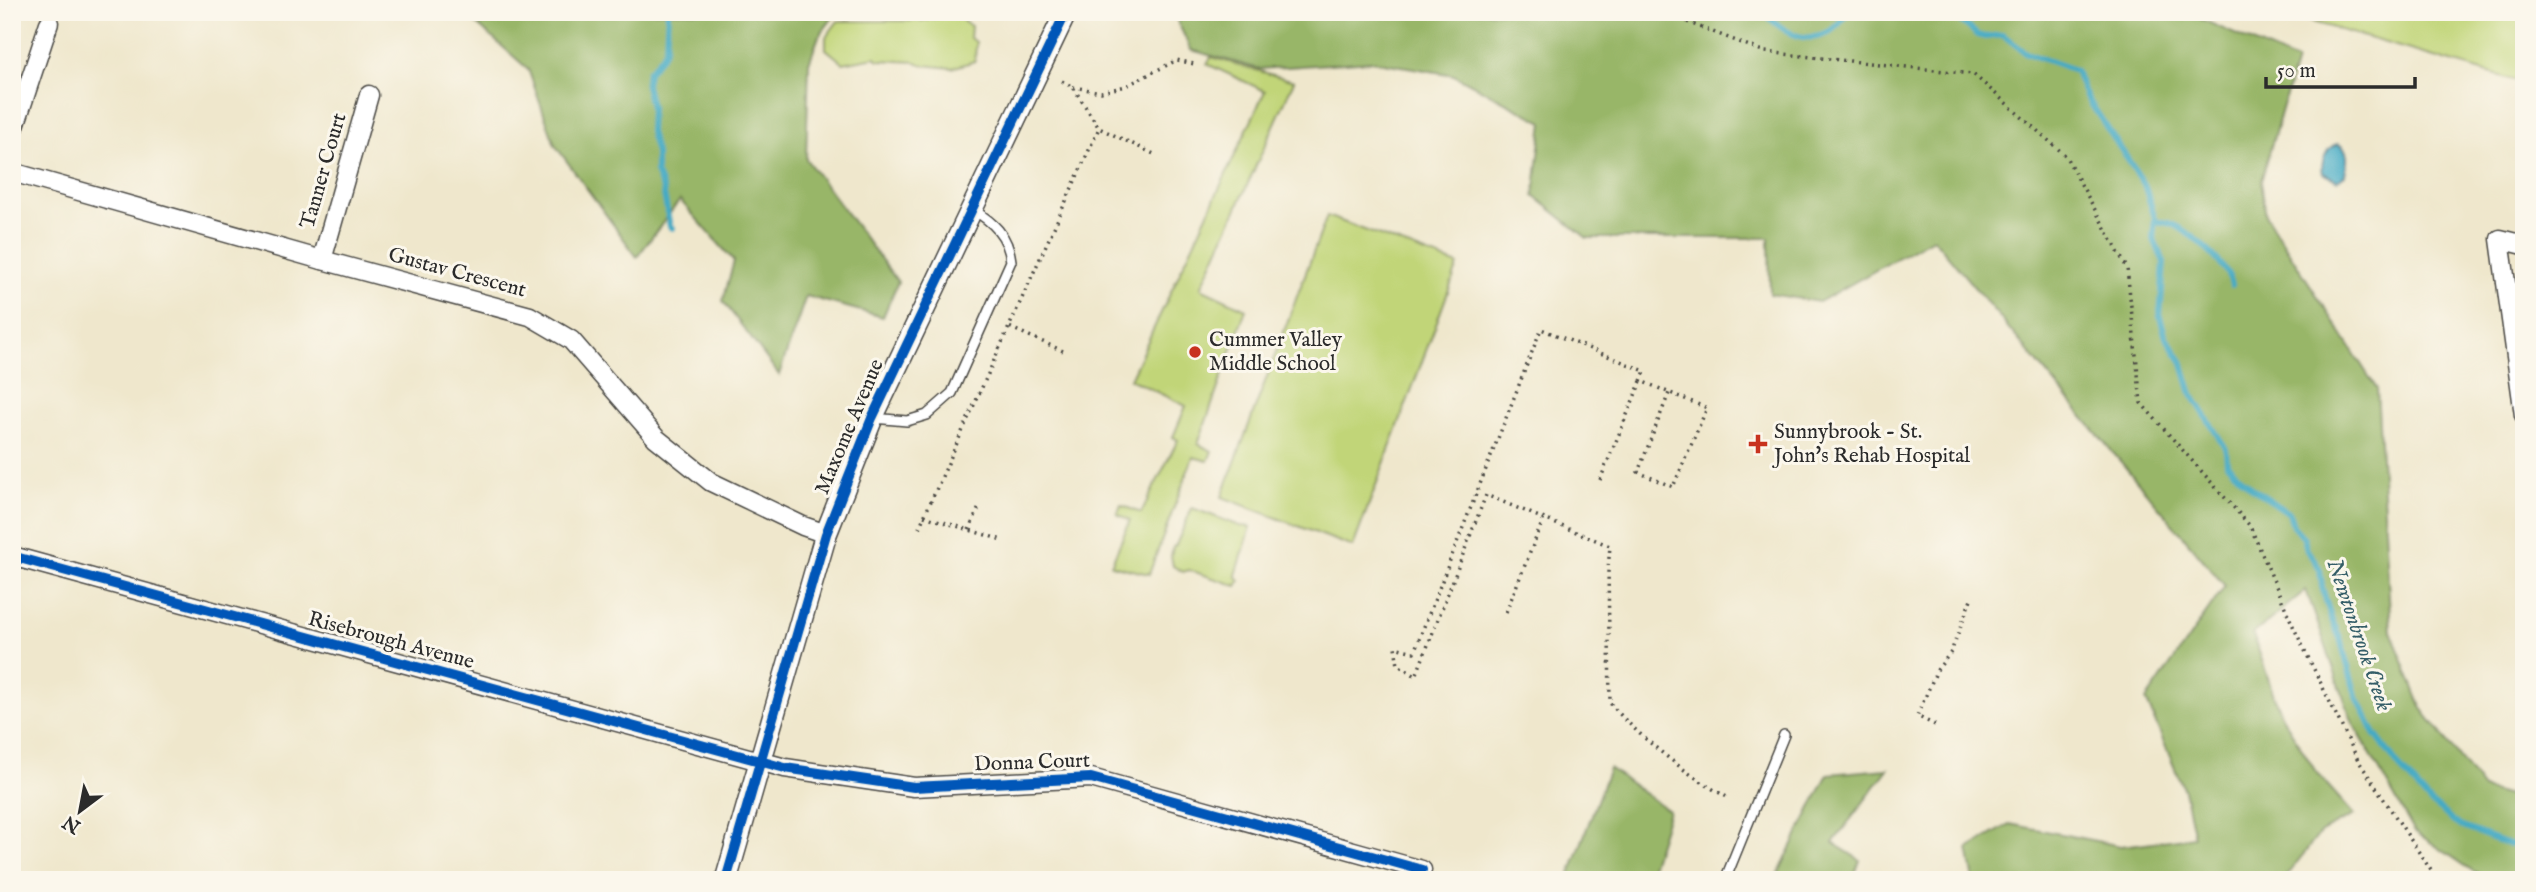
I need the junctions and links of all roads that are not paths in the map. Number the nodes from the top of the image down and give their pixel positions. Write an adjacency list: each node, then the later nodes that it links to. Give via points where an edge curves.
1 (1066, 12): 6 (street, Maxome Avenue)
2 (49, 23): 4 (street)
3 (369, 95): 8 (street, Tanner Court)
4 (12, 135)
5 (12, 172): 8 (street, Gustav Crescent)
6 (972, 208): 10 (street, Maxome Avenue); 10 (lane, via 995,223 1010,248 1011,261 952,393 927,415 907,421)
7 (2524, 245): 9 (street, via 2500,239)
8 (321, 260): 11 (street, Gustav Crescent, via 530,316 571,340 656,438 710,482)
9 (2524, 415)
10 (872, 418): 11 (street, Maxome Avenue)
11 (826, 534): 14 (street, Maxome Avenue)
12 (12, 556): 14 (street, Risebrough Avenue)
13 (1784, 734): 17 (lane)
14 (760, 762): 15 (street, Donna Court, via 914,787 1091,778); 16 (street, Maxome Avenue)
15 (1422, 870)
16 (726, 880)
17 (1725, 880)

